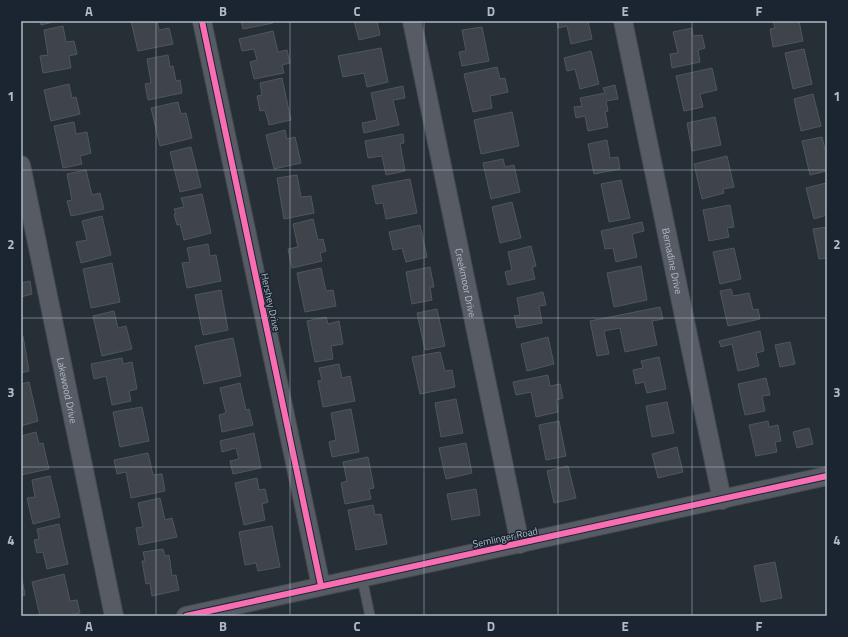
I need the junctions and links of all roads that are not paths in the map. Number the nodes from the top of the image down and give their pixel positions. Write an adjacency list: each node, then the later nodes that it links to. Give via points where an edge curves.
1 (202, 21): 9 (street, Hershey Drive)
2 (412, 21): 7 (street, Creekmoor Drive)
3 (623, 21): 6 (street, Bernadine Drive)
4 (21, 165): 10 (street, Lakewood Drive)
5 (827, 476): 6 (street, Semlinger Road)
6 (722, 500): 7 (street, Semlinger Road)
7 (520, 544): 8 (street, Semlinger Road)
8 (362, 578): 9 (street, Semlinger Road); 12 (lane)
9 (321, 586): 11 (street, Semlinger Road)
10 (114, 616)
11 (186, 616)
12 (370, 616)

